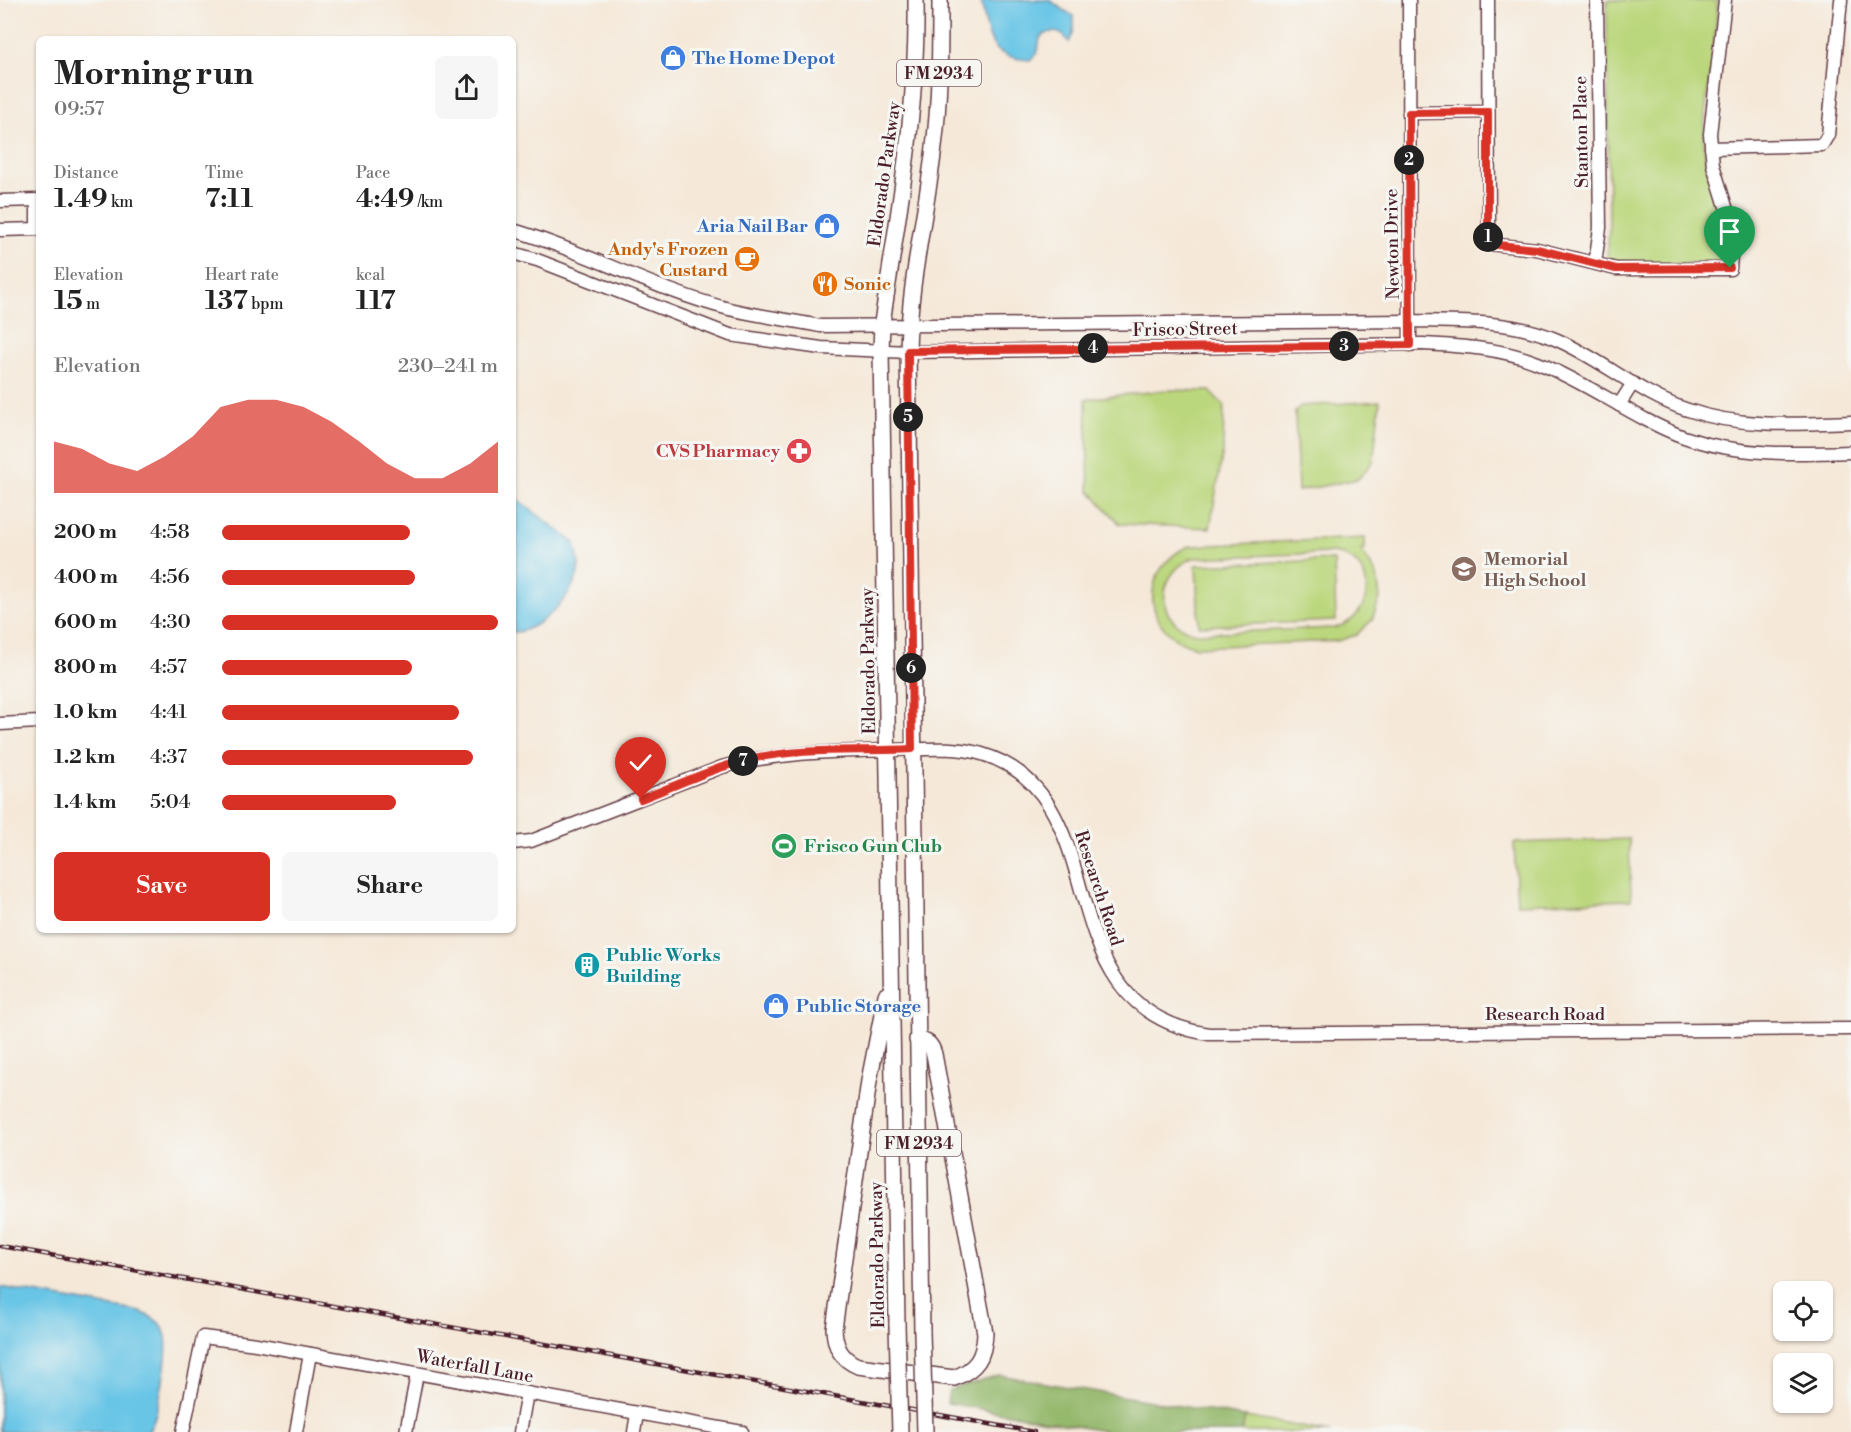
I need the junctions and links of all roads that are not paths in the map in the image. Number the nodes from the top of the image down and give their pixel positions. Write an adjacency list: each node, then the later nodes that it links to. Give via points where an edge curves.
1 (916, 0): 10 (main road, Eldorado Parkway)
2 (940, 0): 11 (main road, FM 2934)
3 (1409, 0): 9 (street, Newton Drive)
4 (1488, 0): 8 (street)
5 (1597, 0): 19 (street, Stanton Place, via 1600,228)
6 (1725, 0): 12 (street)
7 (1841, 0): 12 (street, via 1828,135 1822,145)
8 (1488, 112): 9 (street); 19 (street, via 1488,244 1537,249)
9 (1409, 113): 20 (street, Newton Drive)
10 (910, 141): 11 (main road); 22 (main road, Eldorado Parkway)
11 (934, 146): 23 (main road, FM 2934)
12 (1711, 148): 19 (street, via 1733,229 1730,268 1616,269)
13 (36, 200): 14 (street)
14 (0, 201)
15 (36, 229): 16 (street)
16 (0, 230)
17 (516, 231): 22 (street, Frisco Street, via 729,309 820,326)
18 (516, 254): 26 (street, Frisco Street, via 730,335 821,348)
19 (1595, 263)
20 (1411, 321): 21 (street, Frisco Street); 24 (street, Newton Drive); 28 (street, Frisco Street, via 1494,324 1553,338)
21 (1200, 322): 23 (street, Frisco Street); 25 (street)
22 (882, 323): 23 (street, Frisco Street); 26 (main road, Eldorado Parkway)
23 (908, 323): 27 (main road, FM 2934)
24 (1410, 345): 25 (street, Frisco Street); 29 (street, Frisco Street, via 1475,347 1527,359)
25 (1202, 346): 27 (street, Frisco Street)
26 (881, 351): 27 (street, Frisco Street); 32 (main road, Eldorado Parkway)
27 (908, 351): 33 (main road, FM 2934)
28 (1633, 383): 29 (street); 30 (street, Frisco Street, via 1687,410 1734,420 1777,424)
29 (1619, 405): 31 (street, Frisco Street, via 1687,438 1729,448 1759,452)
30 (1851, 422)
31 (1851, 452)
32 (886, 555): 33 (main road); 37 (main road, Eldorado Parkway)
33 (910, 555): 36 (main road, FM 2934)
34 (36, 722): 35 (street)
35 (0, 724)
36 (912, 749): 37 (street, Research Road); 40 (street, Research Road, via 956,749 983,754 1030,782 1047,801 1061,828 1110,972 1145,1009 1191,1031 1209,1034); 41 (main road, FM 2934)
37 (889, 750): 38 (street, Research Road, via 818,751 752,759 531,841); 39 (main road, Eldorado Parkway)
38 (516, 843)
39 (892, 952): 41 (main road, via 869,1081 834,1342 849,1362 858,1366 954,1378 980,1361 985,1333 934,1054 926,1041); 52 (main road, Eldorado Parkway, bridge)
40 (1851, 1029)
41 (917, 1040): 53 (main road, FM 2934, bridge)
42 (310, 1354): 43 (street, Waterfall Lane); 46 (street, Waterfall Lane, via 203,1337); 47 (street)
43 (417, 1374): 44 (street, Waterfall Lane); 48 (street)
44 (527, 1393): 45 (street, Waterfall Lane); 49 (street)
45 (637, 1414): 50 (street); 51 (street, Waterfall Lane)
46 (183, 1432)
47 (296, 1432)
48 (406, 1432)
49 (520, 1432)
50 (634, 1432)
51 (742, 1432)
52 (900, 1432)
53 (925, 1432)

